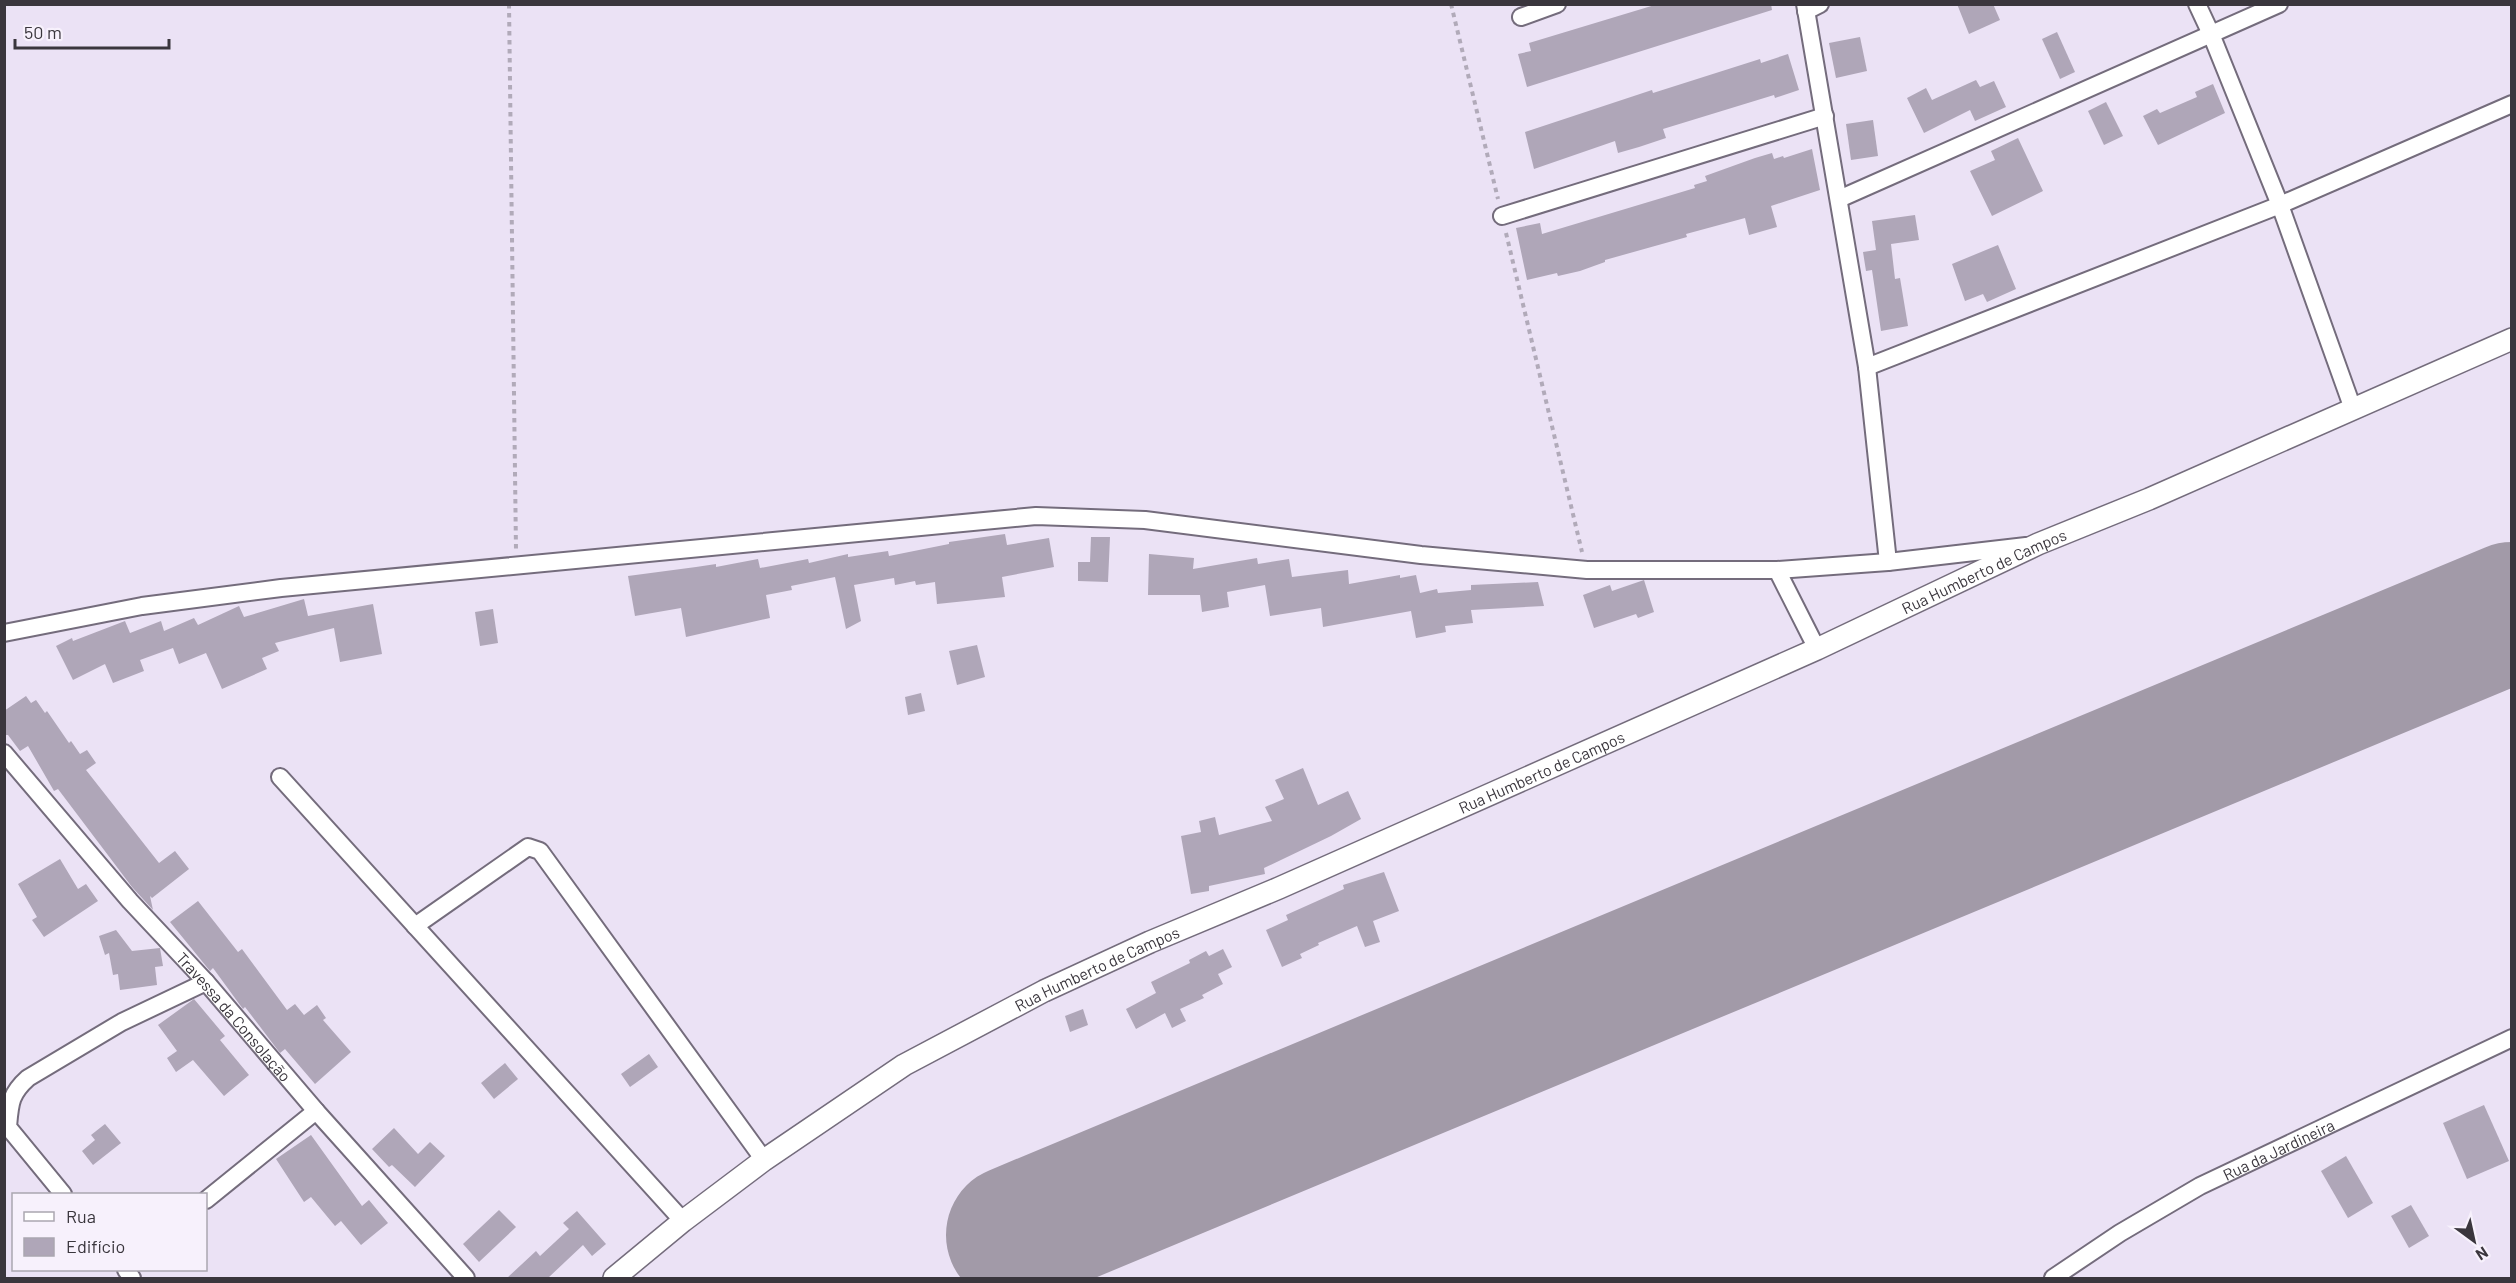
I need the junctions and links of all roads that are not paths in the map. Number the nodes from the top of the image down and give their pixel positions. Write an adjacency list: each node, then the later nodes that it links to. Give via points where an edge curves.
1 (1557, 4): 5 (street)
2 (2196, 4): 6 (street)
3 (2279, 4): 6 (street)
4 (1811, 7): 8 (street)
5 (1521, 17)
6 (2211, 34): 9 (street); 10 (street)
7 (2511, 105): 10 (street)
8 (1825, 116): 9 (street); 11 (street)
9 (1839, 199): 13 (street)
10 (2280, 205): 13 (street); 14 (street)
11 (1502, 216)
12 (2511, 339): 14 (street, Rua Humberto de Campos)
13 (1867, 367): 16 (street)
14 (2353, 409): 15 (street, Rua Humberto de Campos)
15 (2038, 544): 16 (street); 19 (street, Rua Humberto de Campos)
16 (1888, 562): 17 (street)
17 (1777, 570): 18 (street, via 1587,570 1421,555 1145,520 1036,516 281,588 142,606); 19 (street)
18 (4, 633)
19 (1817, 650): 26 (street, Rua Humberto de Campos, via 1044,991 904,1065)
20 (4, 753): 23 (street, Travessa da Consolação, via 130,901)
21 (280, 777): 22 (street)
22 (415, 926): 26 (street, via 528,847 540,851); 29 (street)
23 (206, 982): 25 (street, Travessa da Consolação); 27 (street, via 122,1022 28,1077 16,1089 8,1127)
24 (2511, 1038): 32 (street, Rua da Jardineira, via 2200,1186)
25 (316, 1111): 28 (street); 30 (street, Travessa da Consolação)
26 (764, 1160): 29 (street, Rua Humberto de Campos)
27 (62, 1193)
28 (207, 1199)
29 (683, 1221): 31 (street, Rua Humberto de Campos)
30 (466, 1278)
31 (614, 1278)
32 (2053, 1278)

